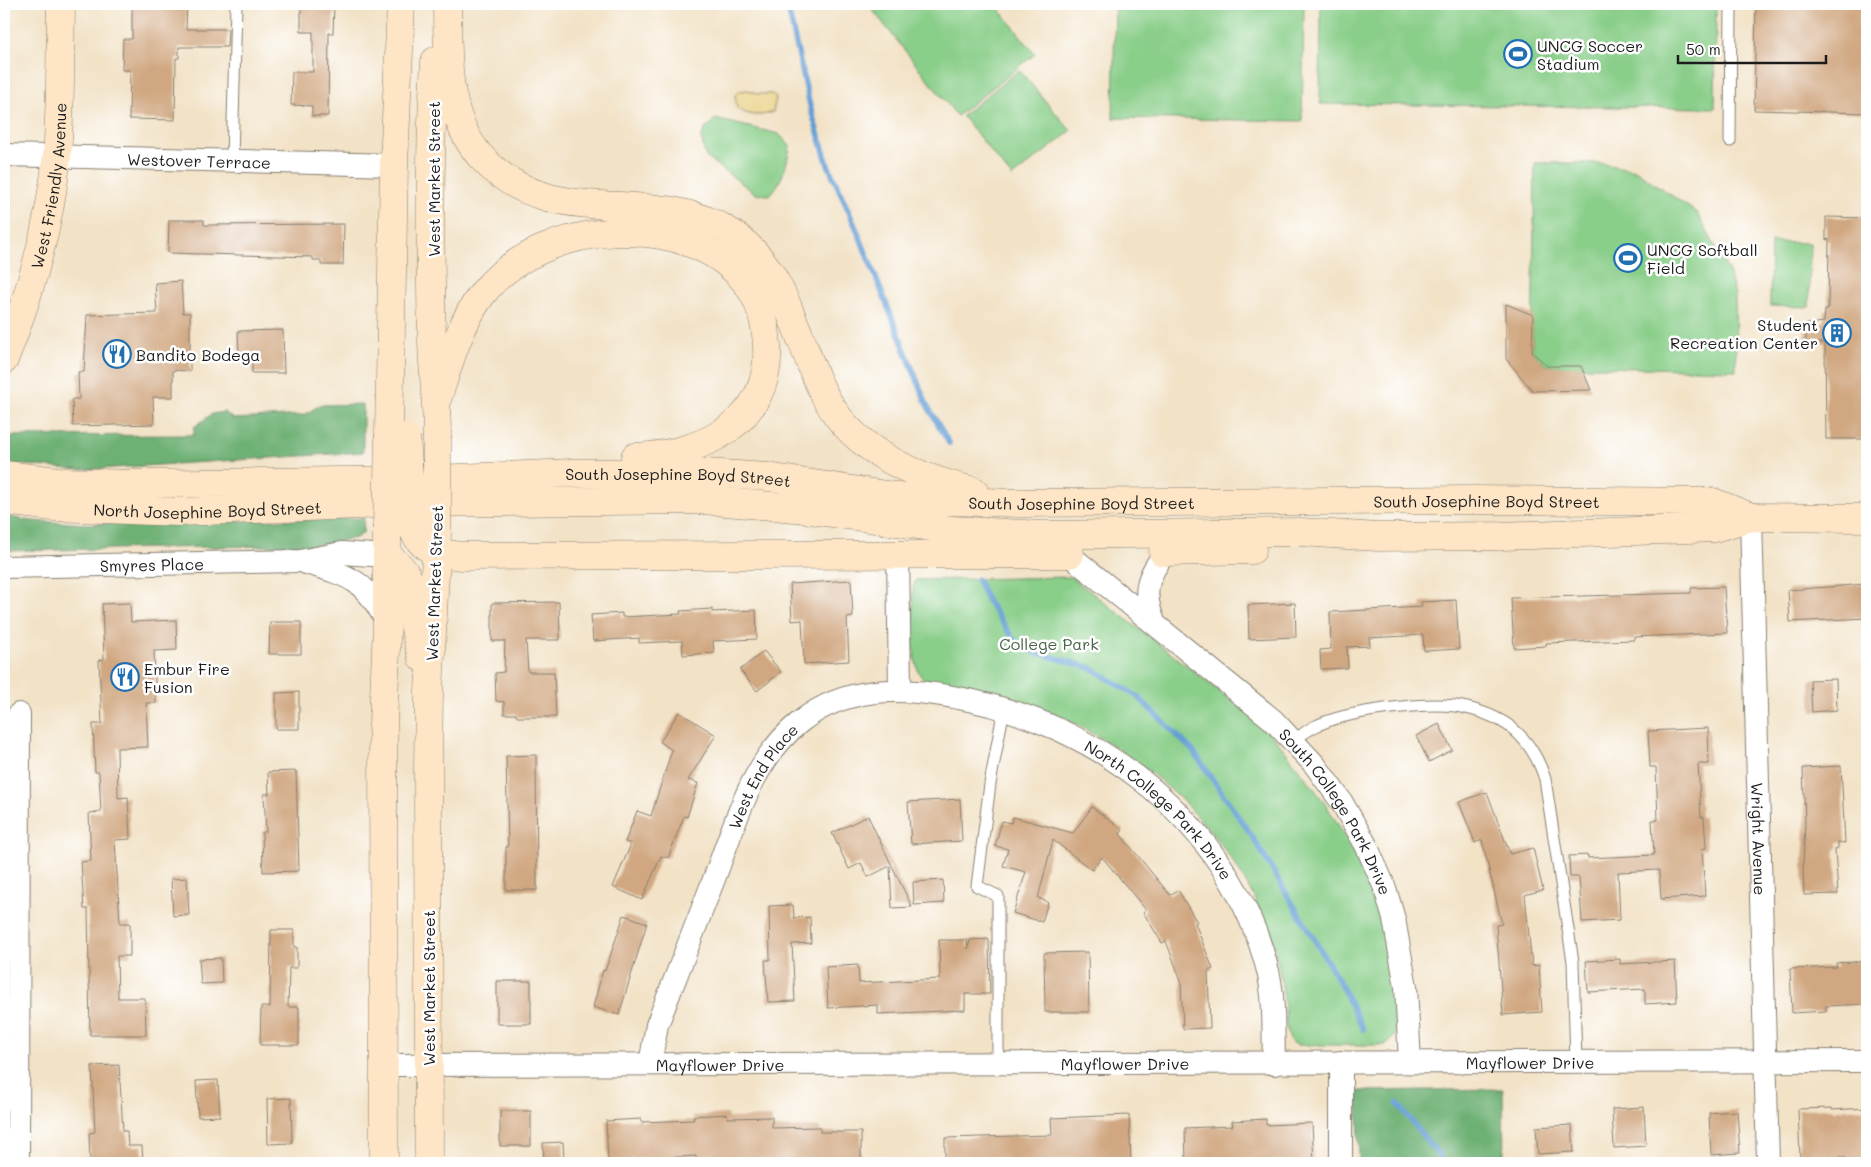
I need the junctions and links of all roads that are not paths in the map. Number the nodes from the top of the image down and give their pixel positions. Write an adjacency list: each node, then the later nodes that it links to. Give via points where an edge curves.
1 (61, 4): 9 (main road, West Friendly Avenue)
2 (236, 4): 10 (lane)
3 (401, 4): 11 (main road, West Market Street)
4 (438, 4): 13 (main road, West Market Street, via 432,178 432,344)
5 (447, 4): 16 (main road, via 448,66 459,120 480,156 497,173 534,194 558,202 651,208 714,224 733,234 754,251 768,270 782,293 818,380 836,414 862,441 911,471 947,485)
6 (1731, 4): 7 (lane)
7 (1730, 140)
8 (4, 155): 9 (street, Westover Terrace)
9 (56, 157): 10 (street, Westover Terrace); 12 (main road, West Friendly Avenue, via 38,257)
10 (232, 161): 11 (street, Westover Terrace)
11 (394, 165): 19 (main road, West Market Street, bridge, via 391,392)
12 (4, 360)
13 (437, 400): 19 (main road, West Market Street, bridge, via 437,436); 19 (main road, via 456,342 483,293 523,259 558,242 588,235 651,234 697,246 733,269 748,286 766,330 768,354 757,400 730,428 707,442 682,452 654,457 585,459)
14 (4, 476): 19 (main road, North Josephine Boyd Street, via 132,484)
15 (4, 501): 19 (main road, North Josephine Boyd Street, via 54,507)
16 (1019, 503): 17 (main road, South Josephine Boyd Street, via 1713,502); 19 (main road, South Josephine Boyd Street, via 944,501 886,495 768,477 706,473 572,473)
17 (1751, 517): 18 (main road, South Josephine Boyd Street); 20 (main road, South Josephine Boyd Street, via 1714,528); 37 (street, Wright Avenue)
18 (1867, 518)
19 (412, 526): 20 (main road, South Josephine Boyd Street, via 703,500 994,533 1301,532); 22 (main road, via 460,556); 24 (street, Smyres Place, via 342,553); 27 (main road, West Market Street); 29 (main road, West Market Street); 29 (main road, via 404,571 412,587 414,620)
20 (1378, 537): 21 (main road, via 1306,549)
21 (1166, 552): 23 (main road); 26 (street, via 1148,580 1148,606)
22 (898, 553): 23 (main road); 28 (street)
23 (1068, 554): 26 (street, South College Park Drive, via 1133,609)
24 (300, 561): 25 (street, Smyres Place); 27 (street, Smyres Place, via 354,580 368,590)
25 (4, 567)
26 (1154, 622): 32 (street, South College Park Drive)
27 (388, 623): 42 (main road, West Market Street, via 383,725)
28 (900, 690): 30 (street, North College Park Drive); 39 (street, West End Place, via 857,693 822,707 786,734 758,770 657,1025)
29 (429, 691): 38 (main road, West Market Street)
30 (1004, 708): 40 (lane, via 977,886 998,896); 41 (street, North College Park Drive, via 1040,720 1100,749 1138,775 1178,812 1205,843 1244,906 1258,939 1272,998)
31 (19, 714): 43 (street)
32 (1294, 740): 35 (street, South College Park Drive, via 1341,801 1385,888 1406,987); 36 (lane, via 1315,726 1368,711 1454,706 1485,713 1512,728 1522,738 1541,766 1545,779 1573,962)
33 (1867, 1061): 37 (street, Mayflower Drive)
34 (1340, 1062): 35 (street, Mayflower Drive); 41 (street, Mayflower Drive); 46 (street)
35 (1410, 1062): 36 (street, Mayflower Drive)
36 (1576, 1062): 37 (street, Mayflower Drive)
37 (1765, 1063): 47 (street, Wright Avenue)
38 (429, 1064): 39 (street, Mayflower Drive); 42 (street, Mayflower Drive); 45 (main road, West Market Street)
39 (650, 1064): 40 (street, Mayflower Drive)
40 (998, 1064): 41 (street, Mayflower Drive)
41 (1274, 1064)
42 (384, 1065): 44 (main road, West Market Street)
43 (18, 1163)
44 (384, 1163)
45 (429, 1163)
46 (1341, 1163)
47 (1768, 1163)

